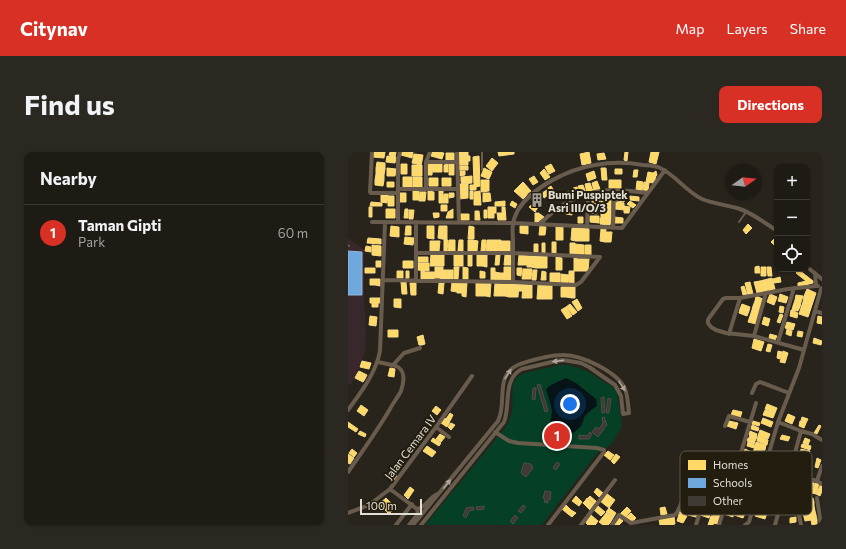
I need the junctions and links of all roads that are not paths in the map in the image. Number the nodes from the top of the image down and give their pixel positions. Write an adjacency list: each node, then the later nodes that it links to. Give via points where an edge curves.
1 (372, 152): 13 (street, via 370,192)
2 (400, 152): 13 (street)
3 (430, 152): 6 (street)
4 (457, 152): 7 (street)
5 (482, 152): 8 (lane)
6 (426, 162): 7 (street); 10 (street)
7 (457, 162): 11 (street)
8 (482, 170)
9 (665, 170): 14 (street); 16 (street, via 688,191 700,198); 23 (street, via 656,166 612,163 574,171 538,189 518,210)
10 (426, 189): 11 (street); 13 (street)
11 (458, 189): 22 (street)
12 (614, 190): 14 (street); 15 (street); 26 (street)
13 (398, 191): 19 (street)
14 (648, 193): 26 (street, via 622,228)
15 (588, 194): 24 (street, via 563,205); 25 (street)
16 (746, 212): 21 (lane); 27 (street)
17 (372, 222): 18 (street)
18 (385, 222): 19 (street); 33 (street)
19 (398, 222): 20 (street)
20 (416, 222): 22 (street); 28 (street)
21 (739, 222)
22 (459, 223): 23 (street)
23 (513, 223): 24 (street); 29 (street)
24 (540, 224): 25 (street)
25 (587, 226): 26 (street)
26 (613, 228)
27 (774, 229)
28 (416, 252): 29 (street); 34 (street)
29 (513, 253): 35 (street); 35 (street, via 600,257 576,285)
30 (810, 269): 31 (street)
31 (815, 273): 32 (street); 36 (street)
32 (822, 279)
33 (383, 280): 34 (street); 48 (street)
34 (416, 280): 35 (street)
35 (513, 282)
36 (816, 286): 37 (street); 38 (street)
37 (794, 288): 39 (street); 45 (street)
38 (822, 288): 41 (street)
39 (766, 293): 40 (street); 44 (street)
40 (740, 298): 43 (street); 43 (street, via 724,299 708,320 708,324 713,328)
41 (815, 311): 42 (street); 47 (street)
42 (822, 313)
43 (729, 334): 44 (street)
44 (754, 336): 45 (street)
45 (778, 342): 47 (street)
46 (420, 348): 49 (street, via 404,353)
47 (804, 350): 52 (street)
48 (378, 362): 49 (street); 54 (street)
49 (393, 365): 68 (street, via 399,367 403,373 401,391)
50 (472, 376): 58 (street, Jalan Cemara IV)
51 (752, 393): 52 (street, via 756,384 760,382)
52 (789, 393): 56 (street)
53 (756, 403): 55 (street)
54 (348, 410)
55 (750, 422): 57 (street, via 729,416); 64 (street)
56 (778, 422): 60 (street); 65 (street)
57 (725, 426)
58 (436, 427): 62 (street); 73 (street, Jalan Cemara IV)
59 (491, 430): 61 (street); 61 (street, one-way to 61, via 500,418 505,376 514,366 520,364 556,355 572,356 591,362 613,376 625,388 627,394 629,413 623,414 621,396 615,385 581,363 563,360 522,369 513,375 509,383 505,419); 74 (street, one-way to 59)
60 (801, 431): 63 (street); 66 (street)
61 (496, 433): 90 (street); 91 (street, via 518,443 604,450)
62 (449, 437)
63 (822, 440)
64 (741, 451)
65 (770, 451)
66 (795, 451)
67 (822, 466): 71 (street)
68 (348, 472)
69 (616, 480): 86 (street)
70 (812, 480): 71 (street)
71 (818, 481): 72 (street)
72 (822, 484)
73 (390, 489): 76 (street); 79 (street, Jalan Cemara IV, via 370,505)
74 (439, 493): 78 (street, via 422,508); 89 (street)
75 (817, 498): 80 (street)
76 (412, 504): 78 (street); 87 (street)
77 (680, 506): 93 (street, via 675,515 630,523 620,515)
78 (417, 509): 88 (street, via 418,514)
79 (348, 513)
80 (820, 513): 99 (street)
81 (699, 515): 94 (street)
82 (722, 515): 95 (street)
83 (751, 515): 96 (street)
84 (778, 515): 97 (street)
85 (798, 515): 98 (street)
86 (582, 524): 92 (street)
87 (396, 525)
88 (409, 525)
89 (413, 525)
90 (421, 525)
91 (548, 525)
92 (588, 525)
93 (612, 525)
94 (696, 525)
95 (719, 525)
96 (745, 525)
97 (775, 525)
98 (800, 525)
99 (821, 525)

